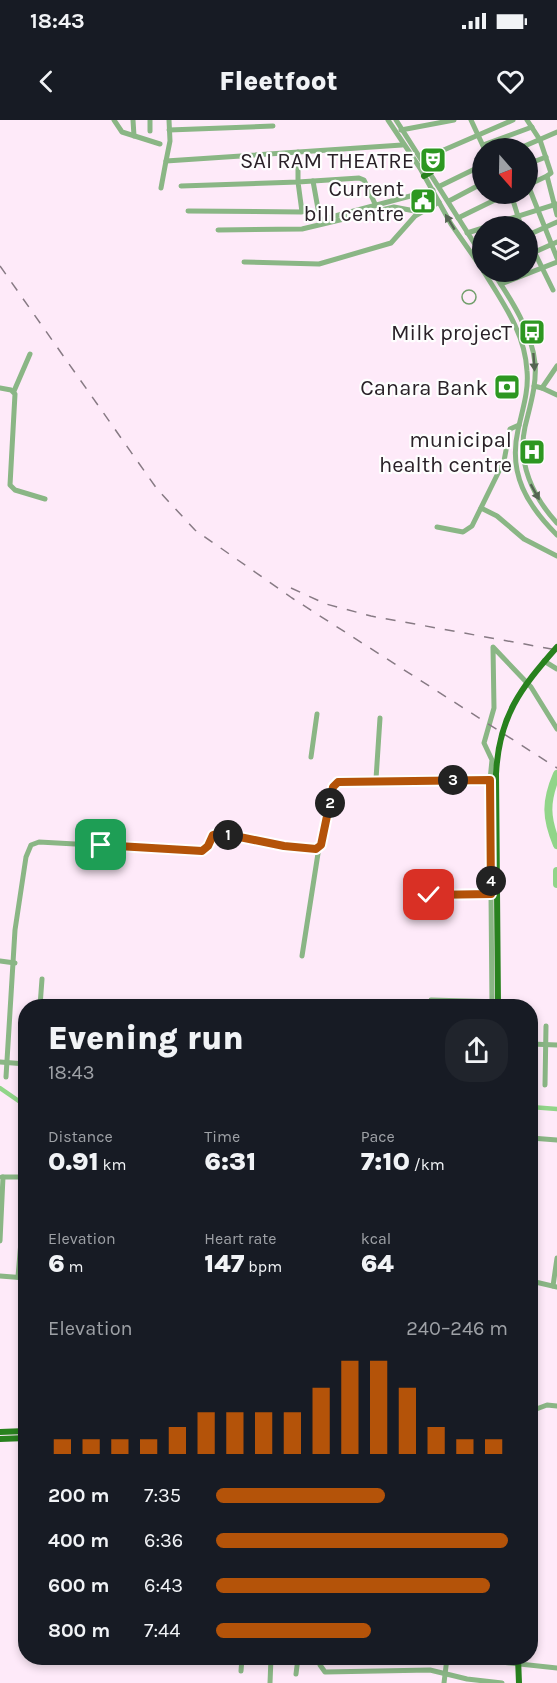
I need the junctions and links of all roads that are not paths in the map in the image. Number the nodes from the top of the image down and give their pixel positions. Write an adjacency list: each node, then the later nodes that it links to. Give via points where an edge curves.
1 (114, 120): 18 (street, via 122,132)
2 (134, 120): 18 (street)
3 (150, 120): 15 (street)
4 (169, 120): 13 (street)
5 (388, 120): 23 (street)
6 (396, 120): 14 (street)
7 (454, 120): 14 (street)
8 (471, 120): 17 (street)
9 (513, 120): 17 (street)
10 (527, 120): 12 (street)
11 (273, 126): 13 (street)
12 (531, 127): 20 (street); 21 (street)
13 (169, 130): 28 (street)
14 (401, 130): 26 (street)
15 (150, 131)
16 (557, 132): 21 (street)
17 (477, 134): 19 (street); 26 (street)
18 (134, 136): 22 (street)
19 (479, 138)
20 (505, 138)
21 (540, 140): 25 (street)
22 (160, 144)
23 (402, 145): 24 (street); 33 (street)
24 (298, 152): 28 (street); 36 (street)
25 (546, 157): 27 (street); 32 (street)
26 (423, 159): 31 (street)
27 (538, 160)
28 (166, 161): 39 (street)
29 (557, 169): 32 (street)
30 (472, 170): 38 (street)
31 (431, 172): 33 (main road); 38 (street)
32 (549, 175): 34 (street); 47 (street)
33 (424, 176): 41 (street)
34 (538, 180)
35 (314, 181): 36 (street); 48 (street, via 362,178); 48 (street, via 320,220)
36 (298, 182): 37 (street); 49 (street, via 302,212)
37 (181, 186)
38 (440, 186): 42 (street)
39 (161, 188)
40 (472, 189): 42 (street)
41 (432, 190): 43 (street); 48 (street)
42 (449, 201): 54 (street)
43 (439, 202): 51 (street); 64 (street, one-way to 43)
44 (487, 204): 54 (street)
45 (513, 204): 53 (street)
46 (534, 204): 50 (street)
47 (556, 204): 50 (street); 52 (street)
48 (376, 206)
49 (188, 211)
50 (536, 211): 53 (street); 56 (street)
51 (420, 212): 57 (street, via 393,207 303,229); 67 (street, via 391,243 323,263)
52 (557, 215)
53 (520, 216)
54 (458, 218): 60 (street)
55 (557, 222): 56 (street)
56 (544, 228): 59 (street); 62 (street)
57 (218, 230)
58 (472, 231): 60 (street)
59 (538, 231)
60 (467, 233): 61 (street)
61 (472, 240)
62 (554, 243): 63 (street); 66 (street)
63 (538, 251)
64 (472, 254)
65 (538, 256): 69 (street)
66 (557, 258)
67 (244, 262)
68 (557, 262): 69 (street)
69 (544, 267): 71 (street); 72 (street)
70 (489, 282): 80 (street, via 523,343 527,377)
71 (501, 284): 75 (street, one-way to 75, via 531,341)
72 (554, 290)
73 (30, 354): 78 (street)
74 (557, 366): 77 (street)
75 (534, 386): 77 (street); 83 (street, one-way to 83, via 525,429 526,471)
76 (0, 388): 78 (street)
77 (542, 388): 79 (street)
78 (14, 391): 81 (street, via 10,485)
79 (557, 395)
80 (518, 429): 82 (street, via 510,429 504,460); 85 (street, via 514,460 521,488 538,517)
81 (45, 499)
82 (481, 508): 84 (street, via 472,526 463,532); 86 (street, via 524,539)
83 (557, 523)
84 (437, 527)
85 (557, 535)
86 (557, 556)
87 (557, 647): 88 (main road, bridge)
88 (544, 662): 89 (street); 104 (main road, bridge, via 513,702 502,728 497,756)
89 (557, 669)
90 (316, 714): 93 (street)
91 (380, 718): 94 (street)
92 (557, 729): 95 (street, via 531,687 493,647 494,708 484,743 492,760)
93 (311, 757)
94 (376, 779): 95 (street); 96 (street, via 335,783)
95 (490, 780): 97 (street)
96 (319, 848): 99 (street); 101 (street, via 284,846 220,833 213,835 202,851 34,843 26,857 15,930)
97 (491, 894): 98 (street); 105 (street)
98 (429, 895)
99 (302, 956)
100 (0, 961): 101 (street)
101 (15, 963): 111 (street)
102 (42, 979): 103 (street)
103 (41, 999)
104 (494, 999)
105 (494, 999)
106 (546, 1026): 108 (street)
107 (538, 1044): 108 (street)
108 (545, 1044): 109 (street); 114 (street)
109 (557, 1045)
110 (0, 1062): 111 (street)
111 (7, 1063): 112 (street); 113 (street)
112 (18, 1064)
113 (6, 1077)
114 (545, 1086)
115 (538, 1139): 116 (street)
116 (557, 1140)
117 (18, 1176): 118 (street)
118 (1, 1177): 119 (street)
119 (0, 1241)
120 (557, 1258): 124 (street)
121 (0, 1276): 122 (street)
122 (18, 1277)
123 (538, 1282): 124 (street)
124 (555, 1286)
125 (557, 1406): 126 (street)
126 (538, 1408)
127 (18, 1431): 128 (main road)
128 (0, 1432)
129 (18, 1438): 130 (main road)
130 (0, 1439)
131 (241, 1665): 139 (street)
132 (271, 1665): 142 (street)
133 (297, 1665): 140 (street)
134 (320, 1665): 141 (street, via 325,1672 430,1670)
135 (447, 1665): 141 (street)
136 (518, 1665): 145 (main road)
137 (538, 1665): 138 (street)
138 (557, 1668)
139 (241, 1671)
140 (296, 1674)
141 (446, 1674): 143 (street); 144 (street)
142 (270, 1683)
143 (444, 1683)
144 (502, 1683)
145 (519, 1683)

